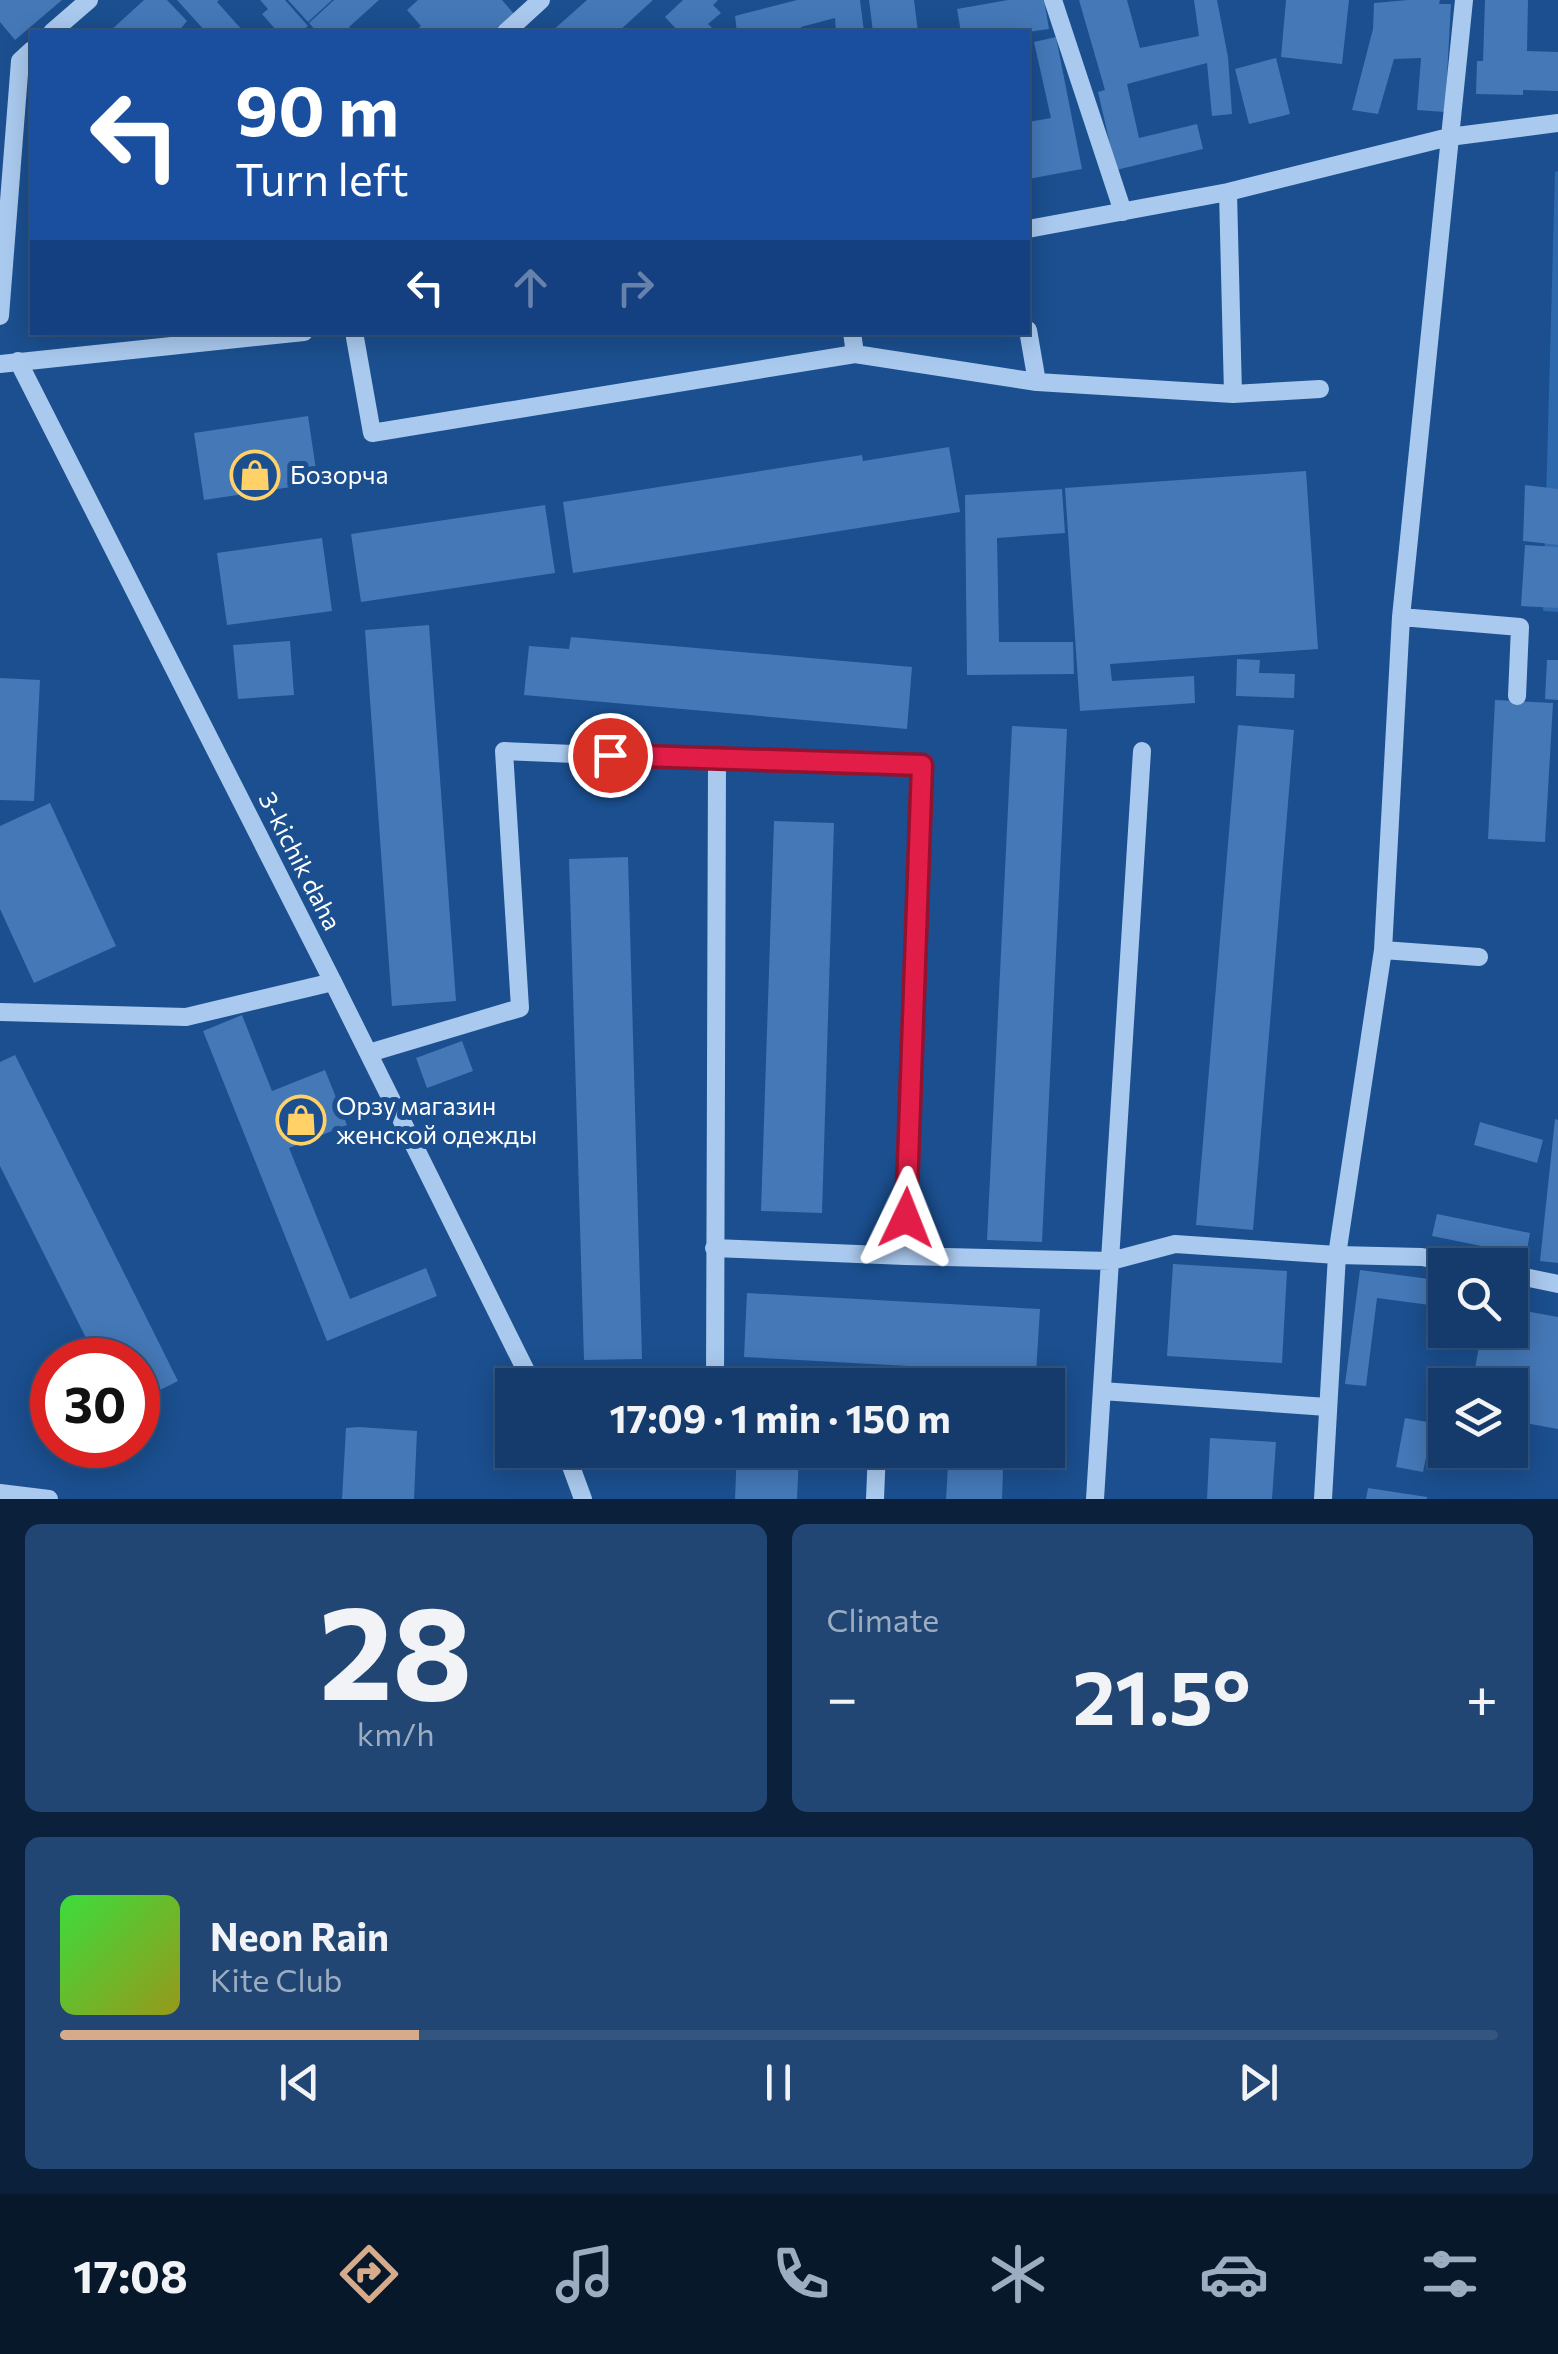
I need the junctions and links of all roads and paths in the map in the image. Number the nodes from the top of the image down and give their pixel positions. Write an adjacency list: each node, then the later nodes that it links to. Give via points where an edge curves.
1 (89, 0): 5 (street)
2 (541, 0): 6 (street)
3 (1053, 0): 11 (street)
4 (1464, 0): 9 (street)
5 (54, 30)
6 (508, 30)
7 (30, 52): 13 (street, via 20,61)
8 (1558, 123): 9 (street)
9 (1450, 137): 10 (street); 23 (street)
10 (1228, 192): 11 (street); 22 (street)
11 (1123, 212): 12 (street)
12 (1030, 229)
13 (0, 316)
14 (355, 335): 18 (street, via 372,434)
15 (852, 335): 18 (street)
16 (1029, 335): 20 (street)
17 (239, 336): 19 (street)
18 (855, 354): 20 (street)
19 (9, 362): 29 (street, 3-kichik daha)
20 (1037, 382): 22 (street)
21 (1320, 389): 22 (street)
22 (1233, 394)
23 (1400, 617): 24 (street, via 1520,626); 27 (street)
24 (1516, 696)
25 (1142, 751): 36 (street)
26 (717, 760): 31 (street, via 504,750 520,1008); 32 (street); 34 (street, via 922,765)
27 (1382, 950): 28 (street); 33 (street)
28 (1479, 957)
29 (333, 982): 30 (street, via 186,1017); 31 (street, 3-kichik daha)
30 (0, 1012)
31 (369, 1053): 39 (street, 3-kichik daha)
32 (714, 1248): 34 (street); 40 (street)
33 (1337, 1255): 35 (street); 36 (street, via 1175,1244); 42 (street)
34 (905, 1256): 36 (street)
35 (1428, 1258)
36 (1110, 1261): 41 (street)
37 (1528, 1278): 38 (street)
38 (1558, 1284)
39 (525, 1368)
40 (715, 1368)
41 (1102, 1392): 42 (street); 49 (street)
42 (1327, 1407): 50 (street)
43 (573, 1468): 47 (street)
44 (877, 1468): 48 (street)
45 (0, 1493): 46 (street)
46 (48, 1499)
47 (583, 1499)
48 (876, 1499)
49 (1095, 1499)
50 (1323, 1499)

